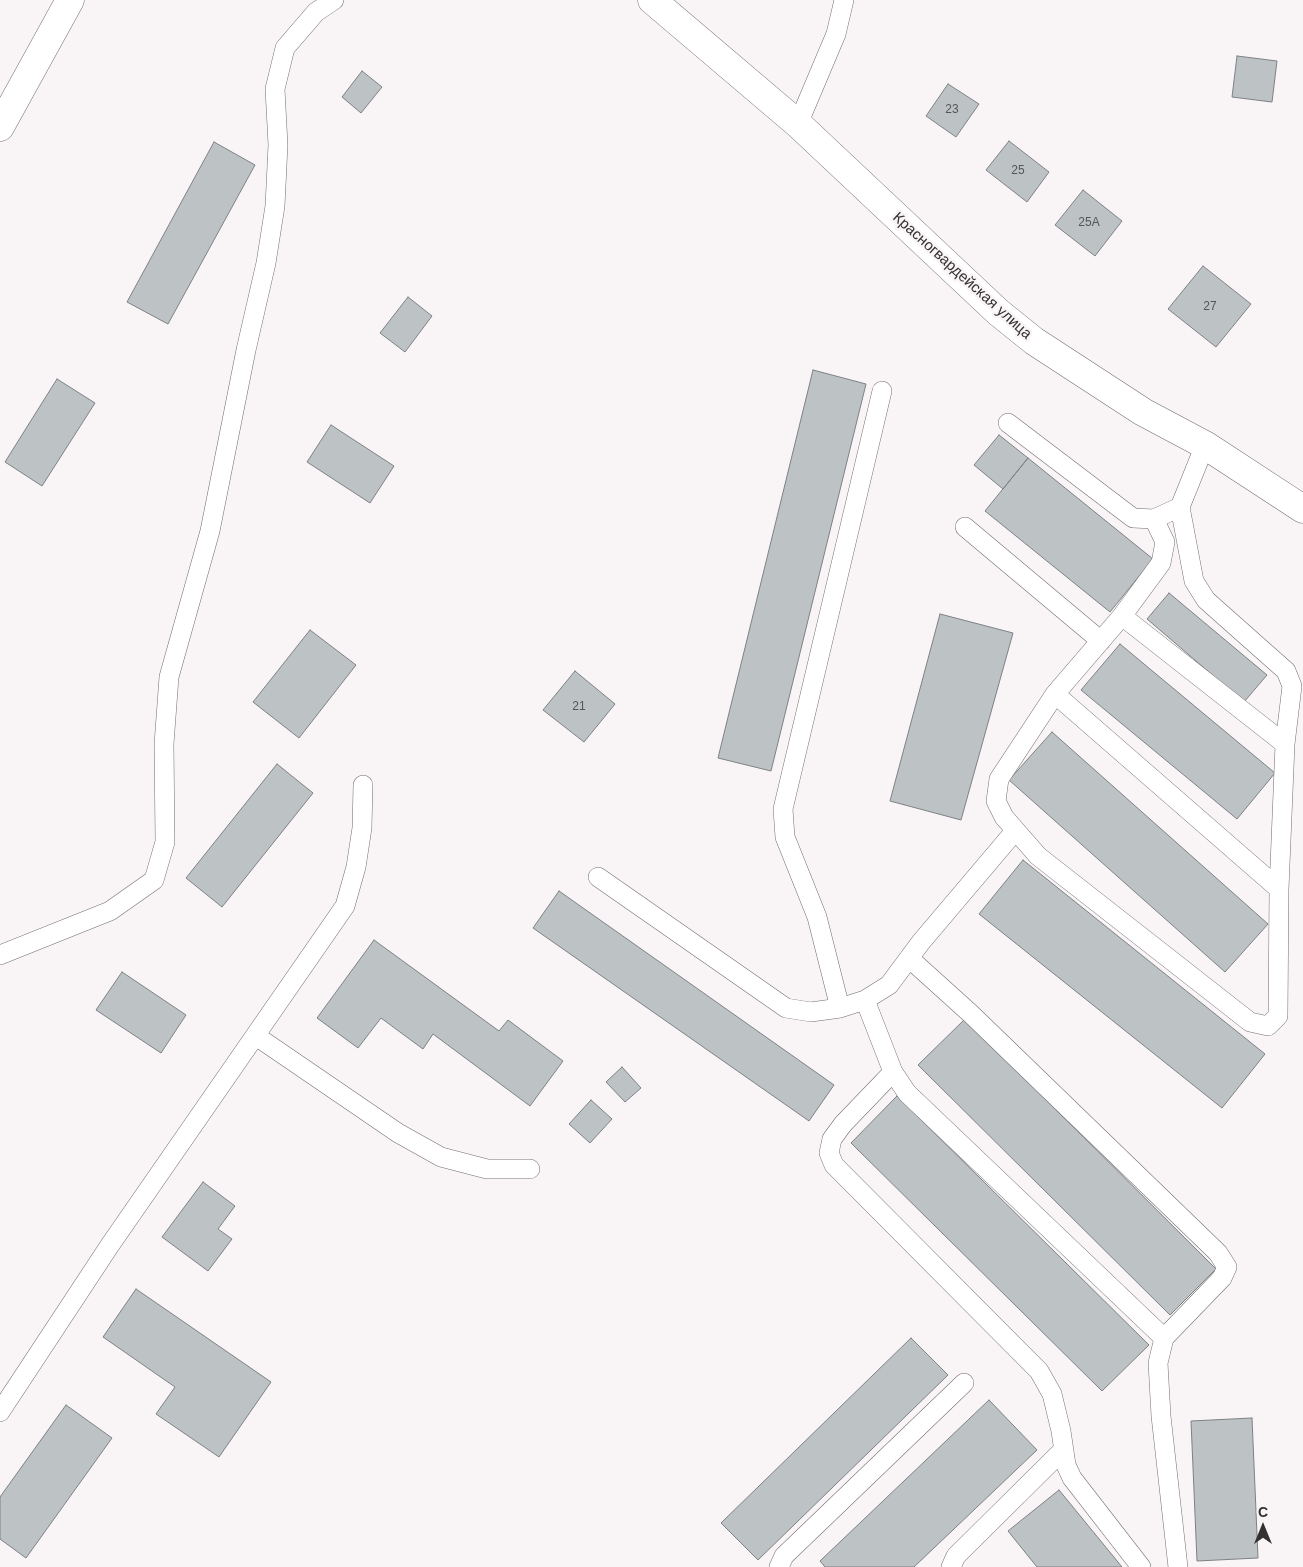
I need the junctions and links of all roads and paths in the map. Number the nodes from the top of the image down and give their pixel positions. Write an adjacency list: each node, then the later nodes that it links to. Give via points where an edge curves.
1 (70, 0): 6 (main road)
2 (334, 0): 22 (lane, via 316,12 285,48 275,89 278,144 274,216 210,531 169,677 164,744 165,842 154,880 110,911)
3 (652, 0): 5 (main road, Красногвардейская улица)
4 (844, 0): 5 (lane, via 836,34)
5 (798, 124): 9 (main road, Красногвардейская улица, via 998,312 1034,341 1143,412)
6 (0, 127)
7 (882, 391): 25 (lane, via 783,809 785,837 817,916)
8 (1008, 423): 12 (lane, via 1133,518)
9 (1205, 445): 10 (lane); 11 (main road, Красногвардейская улица)
10 (1180, 507): 12 (lane); 17 (lane, via 1194,581 1206,600 1286,671 1292,686)
11 (1303, 509)
12 (1154, 520): 14 (lane, via 1165,542 1161,563)
13 (965, 527): 15 (lane)
14 (1122, 616): 15 (lane); 17 (lane)
15 (1101, 641): 16 (lane)
16 (1055, 694): 19 (lane, via 999,779 996,801); 21 (lane)
17 (1285, 744): 21 (lane)
18 (363, 785): 26 (lane, via 362,828 345,906)
19 (1015, 831): 21 (lane, via 1038,856 1250,1022 1268,1026 1278,1016); 23 (lane)
20 (598, 877): 25 (lane, via 786,1008 811,1012)
21 (1279, 889)
22 (0, 954)
23 (909, 958): 24 (lane, via 889,985); 29 (lane, via 1218,1253 1227,1267 1222,1278)
24 (865, 1000): 25 (lane); 27 (lane)
25 (840, 1008)
26 (256, 1036): 28 (lane, via 398,1133 441,1157 487,1169); 31 (lane, via 110,1245)
27 (893, 1072): 29 (lane, via 907,1093); 32 (lane, via 832,1138 829,1153 834,1165 1039,1371 1052,1394)
28 (530, 1169)
29 (1164, 1338): 36 (lane, via 1158,1362 1161,1416)
30 (964, 1383): 33 (lane, via 784,1556)
31 (0, 1412)
32 (1063, 1450): 34 (lane, via 956,1556); 35 (lane, via 1072,1478)
33 (780, 1567)
34 (951, 1567)
35 (1141, 1567)
36 (1178, 1567)

